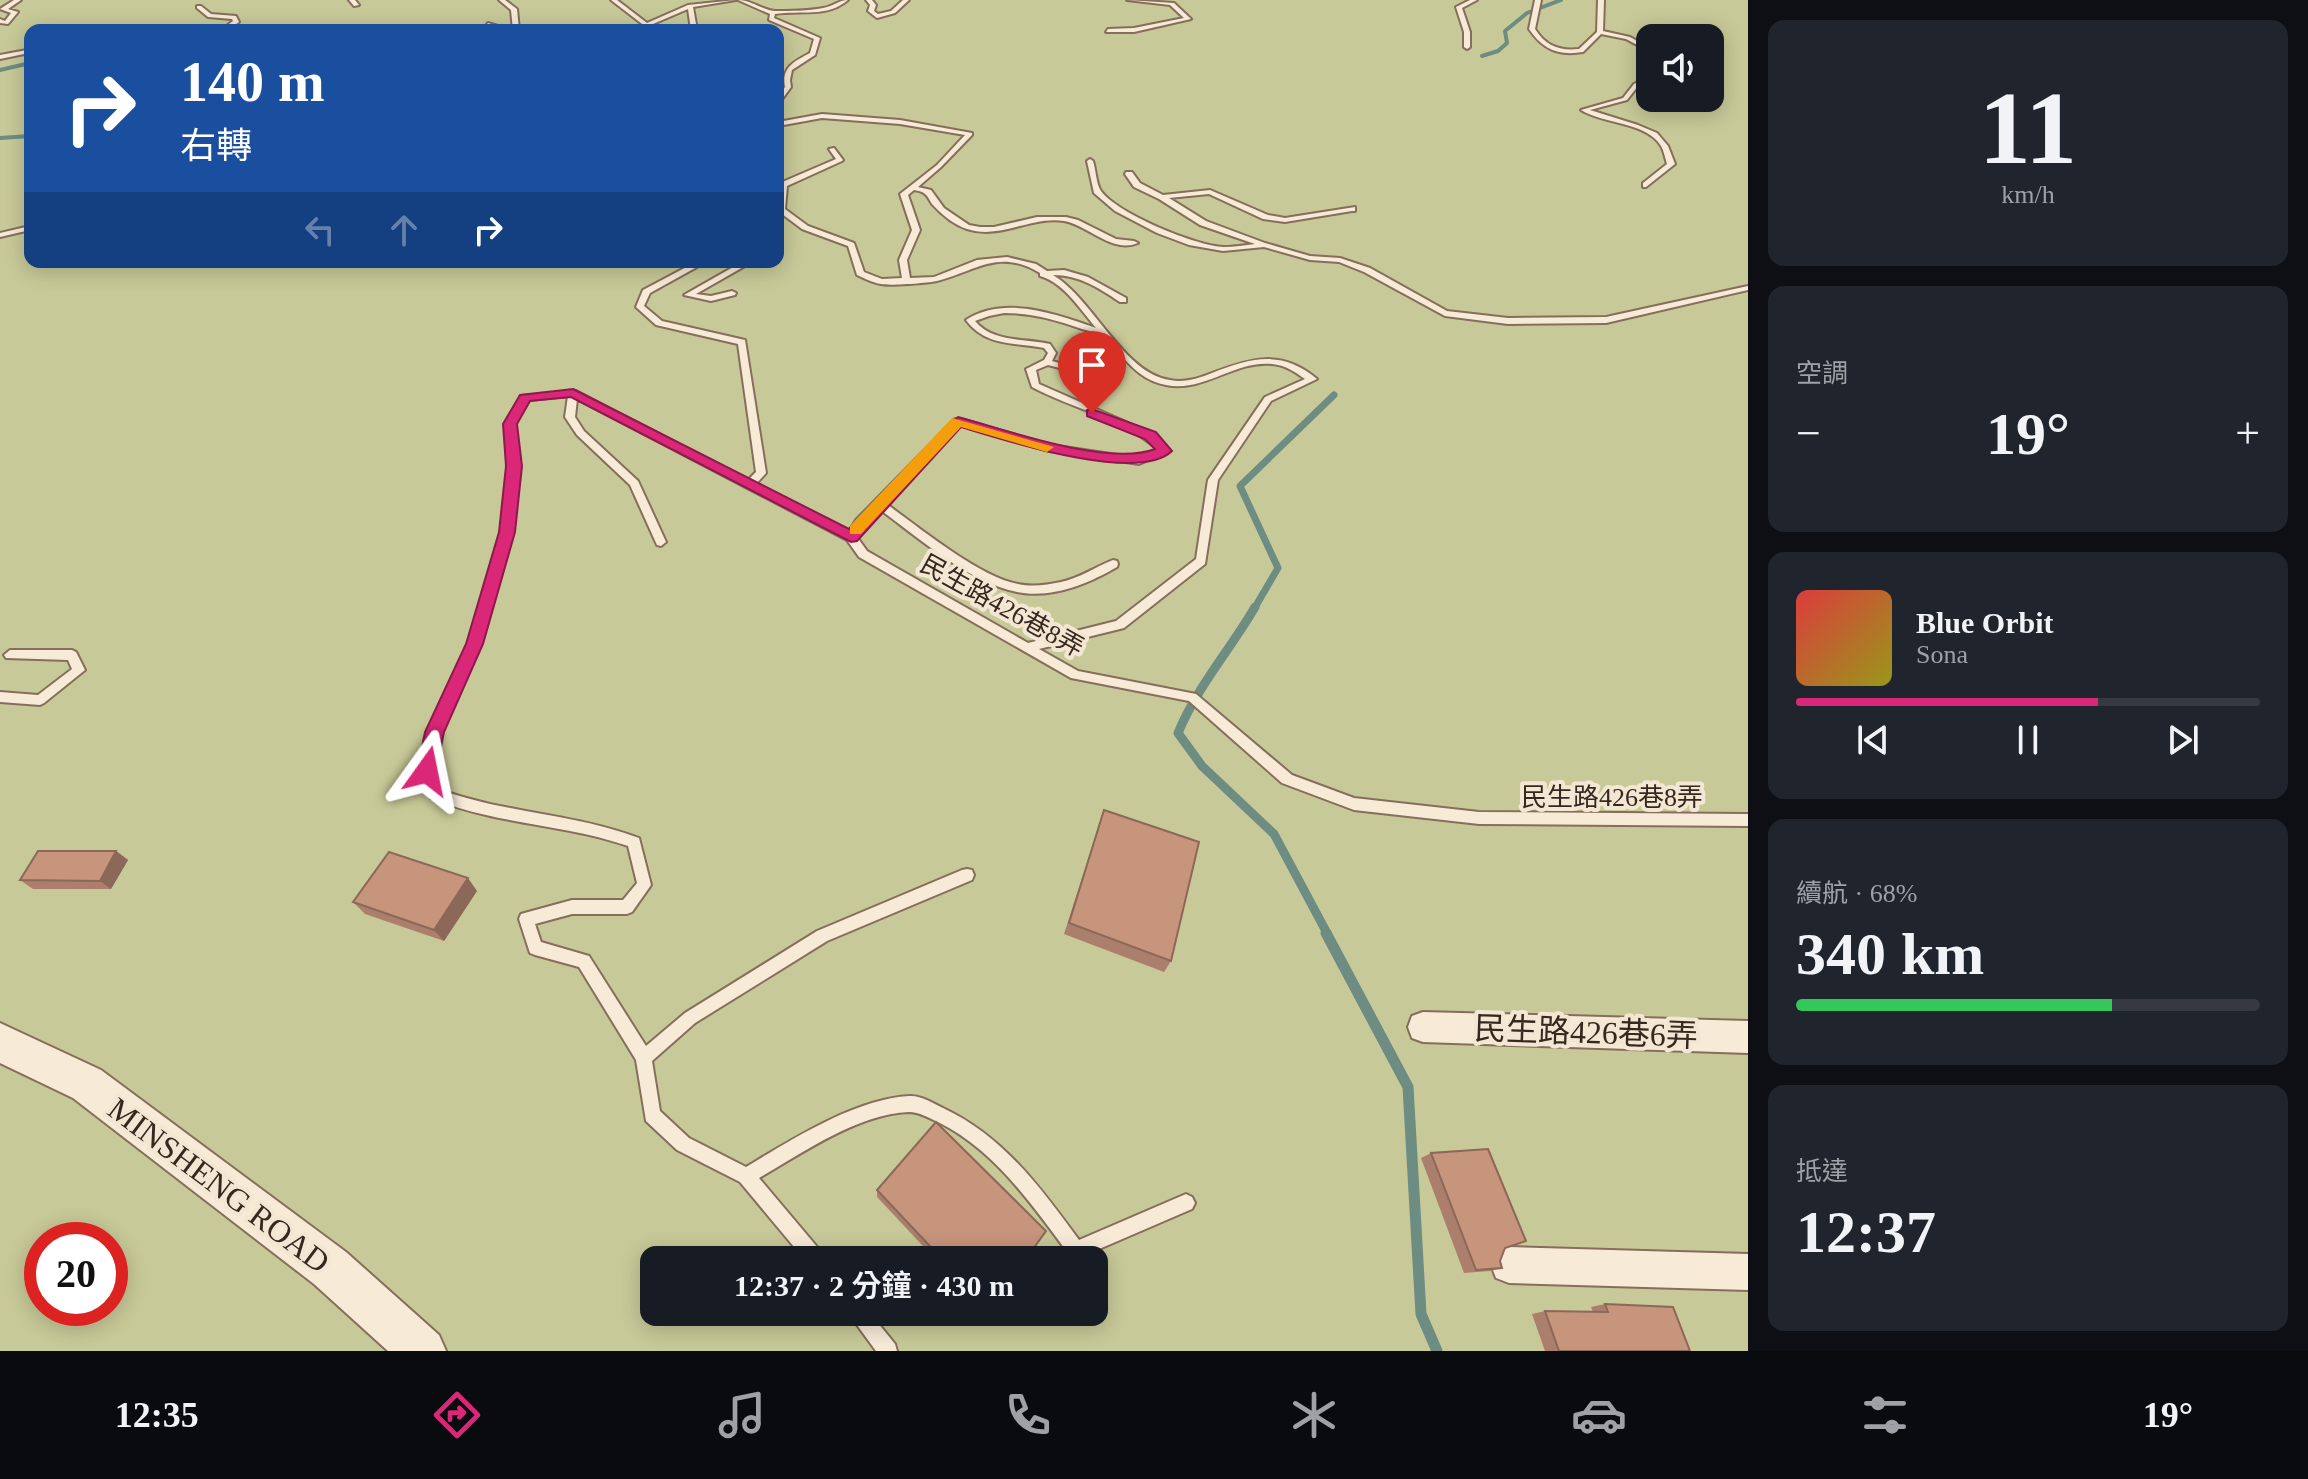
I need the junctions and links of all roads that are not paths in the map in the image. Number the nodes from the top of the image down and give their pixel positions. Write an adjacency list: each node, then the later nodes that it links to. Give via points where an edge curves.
1 (18, 0): 15 (lane)
2 (502, 0): 19 (lane, via 514,9)
3 (614, 0): 20 (lane)
4 (733, 0): 13 (lane)
5 (741, 0): 16 (lane)
6 (845, 0): 16 (lane, via 810,12)
7 (869, 0): 8 (lane, via 877,16 893,12)
8 (906, 0)
9 (1130, 0): 25 (lane, via 1172,4 1188,19)
10 (1474, 0): 28 (lane, via 1459,7)
11 (1601, 0): 26 (lane)
12 (1538, 2): 26 (lane, via 1532,29 1553,51 1581,51)
13 (690, 6): 21 (lane); 22 (lane)
14 (199, 7): 18 (lane, via 210,16 234,17)
15 (2, 9): 17 (lane, via 15,12 6,23)
16 (773, 13): 23 (lane, via 771,19)
17 (0, 21)
18 (233, 24)
19 (515, 24)
20 (645, 24)
21 (648, 24)
22 (693, 24)
23 (778, 24)
24 (784, 27): 32 (lane, via 817,38 813,54 790,67)
25 (1108, 31)
26 (1600, 32): 27 (lane)
27 (1636, 43)
28 (1467, 47)
29 (24, 53): 30 (lane)
30 (0, 57)
31 (1636, 85): 38 (lane, via 1625,99 1584,110 1640,127 1660,139 1671,164)
32 (784, 93)
33 (784, 123): 39 (lane, via 822,116 970,134)
34 (832, 149): 37 (lane, via 840,160)
35 (1090, 161): 46 (lane, via 1097,191 1160,231 1223,249)
36 (1129, 174): 40 (lane, via 1137,185)
37 (784, 185)
38 (1646, 185)
39 (915, 188): 45 (lane, via 928,192 934,204 962,226 982,232 1063,218 1107,239); 50 (lane, via 904,194 916,230 902,253)
40 (1162, 197): 41 (lane, via 1210,192 1285,220); 46 (lane, via 1203,223)
41 (1352, 209)
42 (784, 212): 50 (lane, via 798,228 851,245 860,273 881,282)
43 (24, 229): 44 (lane)
44 (0, 235)
45 (1134, 243)
46 (1264, 245): 51 (lane, via 1367,270 1445,313 1508,321 1606,320)
47 (691, 268): 58 (lane, via 646,292 640,307 659,323 742,342 761,473)
48 (737, 268): 52 (lane, via 688,295 711,299)
49 (1043, 274): 50 (lane, via 1028,263 985,259 936,279); 53 (lane, via 1057,270); 54 (lane, via 1079,301)
50 (907, 280)
51 (1748, 288)
52 (732, 293)
53 (1123, 300)
54 (1108, 335): 55 (lane, via 1012,309 970,320 976,330 999,340 1047,346 1052,353); 63 (lane, via 1144,375 1169,384 1237,365 1276,361 1312,379 1268,399 1213,480 1201,561 1120,625)
55 (1047, 362): 56 (lane); 59 (lane, via 1031,369 1035,385 1063,402 1151,435 1165,451 1139,461 1049,448 958,421)
56 (1087, 372)
57 (573, 393): 58 (lane, 民生路426巷8弄); 61 (lane, via 570,417 634,483); 71 (lane, via 525,398 510,424 514,466 507,532 475,644 435,732 427,771 436,794 469,808 603,830 634,842 644,885 627,907 572,907 526,919 535,948 584,961)
58 (750, 484): 60 (lane, 民生路426巷8弄)
59 (879, 504): 60 (lane); 62 (lane, via 1004,585 1046,589 1089,580)
60 (851, 537): 63 (lane, 民生路426巷8弄, via 863,554)
61 (661, 542)
62 (1113, 564)
63 (1029, 647): 66 (lane, 民生路426巷8弄, via 1075,675 1192,697 1287,779 1354,804 1479,818)
64 (10, 655): 65 (lane, via 72,655 79,670 40,700)
65 (0, 697)
66 (1748, 820)
67 (967, 875): 71 (lane, via 822,936 690,1018)
68 (1423, 1027): 69 (street, 民生路426巷6弄)
69 (1748, 1037)
70 (0, 1042): 78 (street, MINSHENG ROAD, via 87,1084 330,1268)
71 (644, 1058): 72 (lane, via 652,1115 683,1144)
72 (746, 1176): 73 (lane, via 875,1111 912,1103 963,1123 1008,1165 1076,1250); 74 (lane)
73 (1186, 1203)
74 (805, 1246)
75 (1509, 1265): 76 (street)
76 (1748, 1272)
77 (869, 1326): 79 (lane)
78 (423, 1351)
79 (888, 1351)

